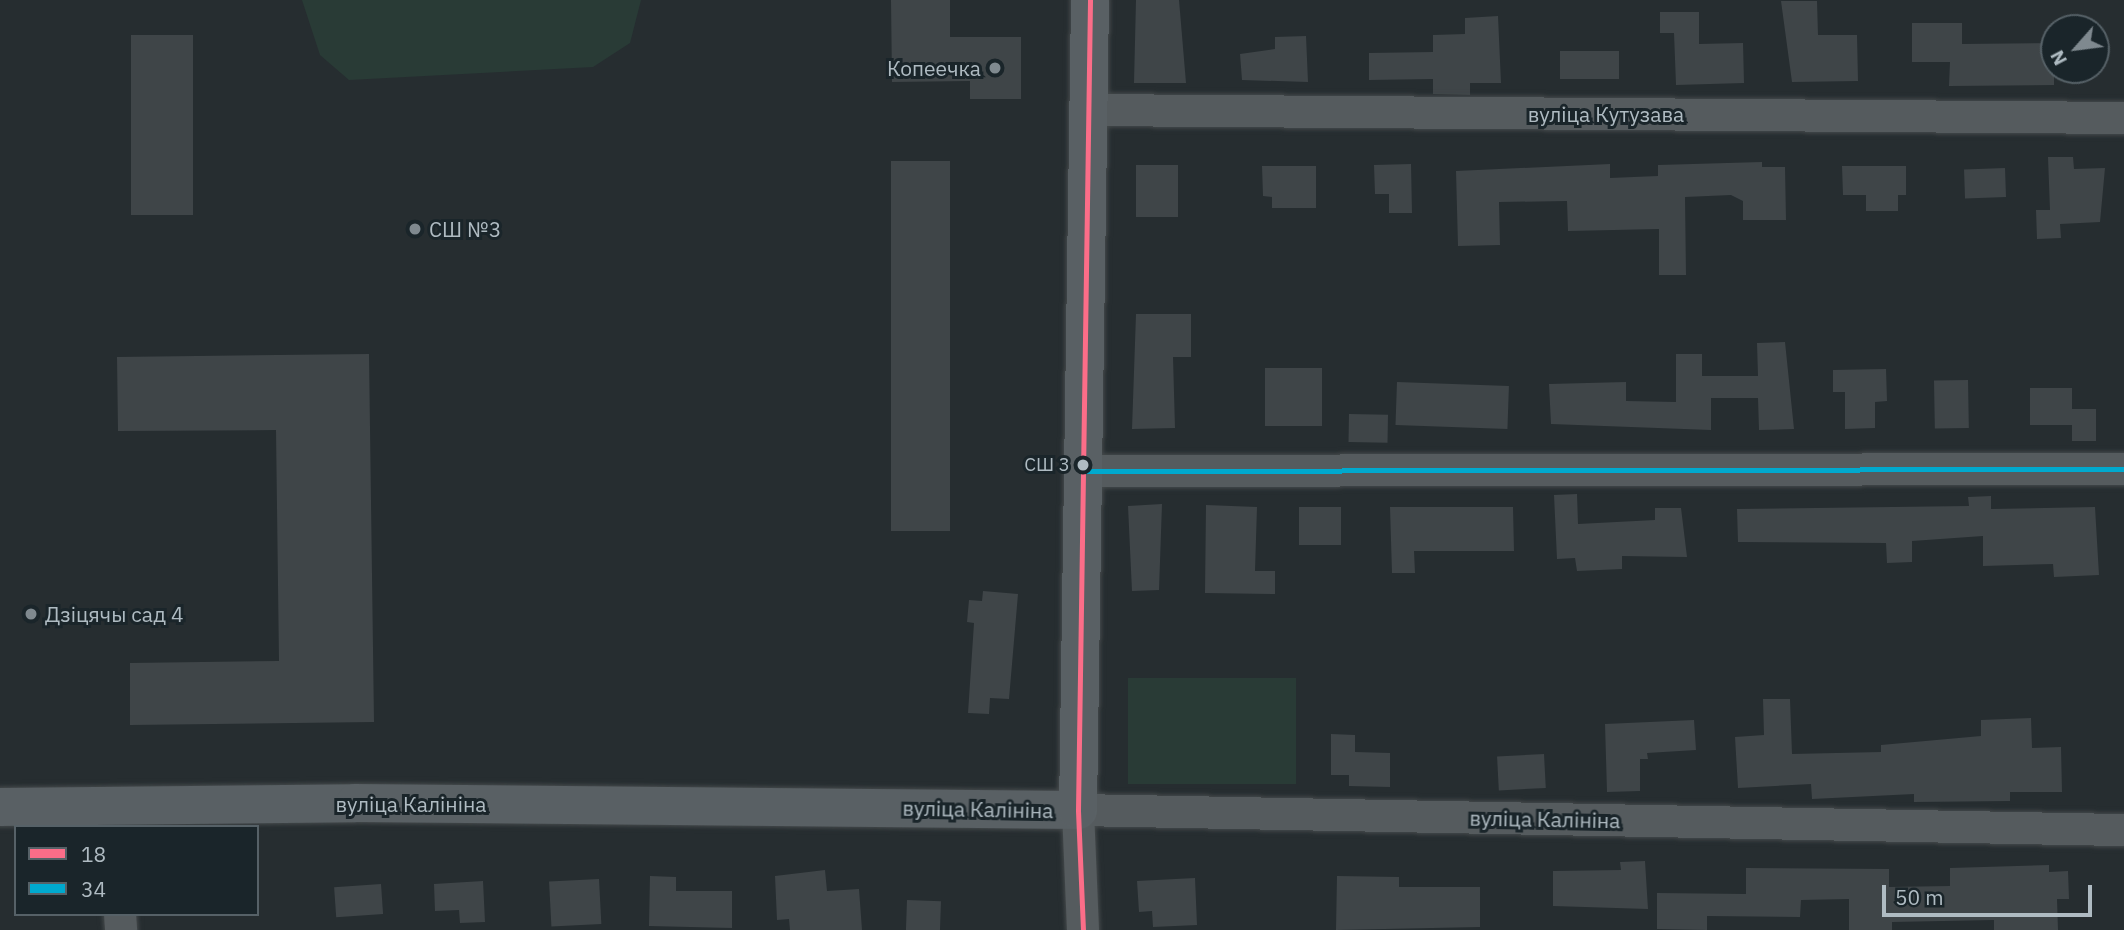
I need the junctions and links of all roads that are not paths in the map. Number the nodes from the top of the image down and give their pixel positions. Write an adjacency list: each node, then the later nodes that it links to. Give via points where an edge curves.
1 (1090, 0): 2 (main road)
2 (1088, 110): 3 (street, вуліца Кутузава); 5 (main road)
3 (2124, 118)
4 (2124, 469): 5 (street)
5 (1084, 471): 7 (main road)
6 (0, 807): 8 (main road, вуліца Калініна)
7 (1078, 810): 8 (main road, вуліца Калініна); 9 (street, вуліца Калініна); 10 (street)
8 (118, 816)
9 (2124, 830)
10 (1083, 930)

